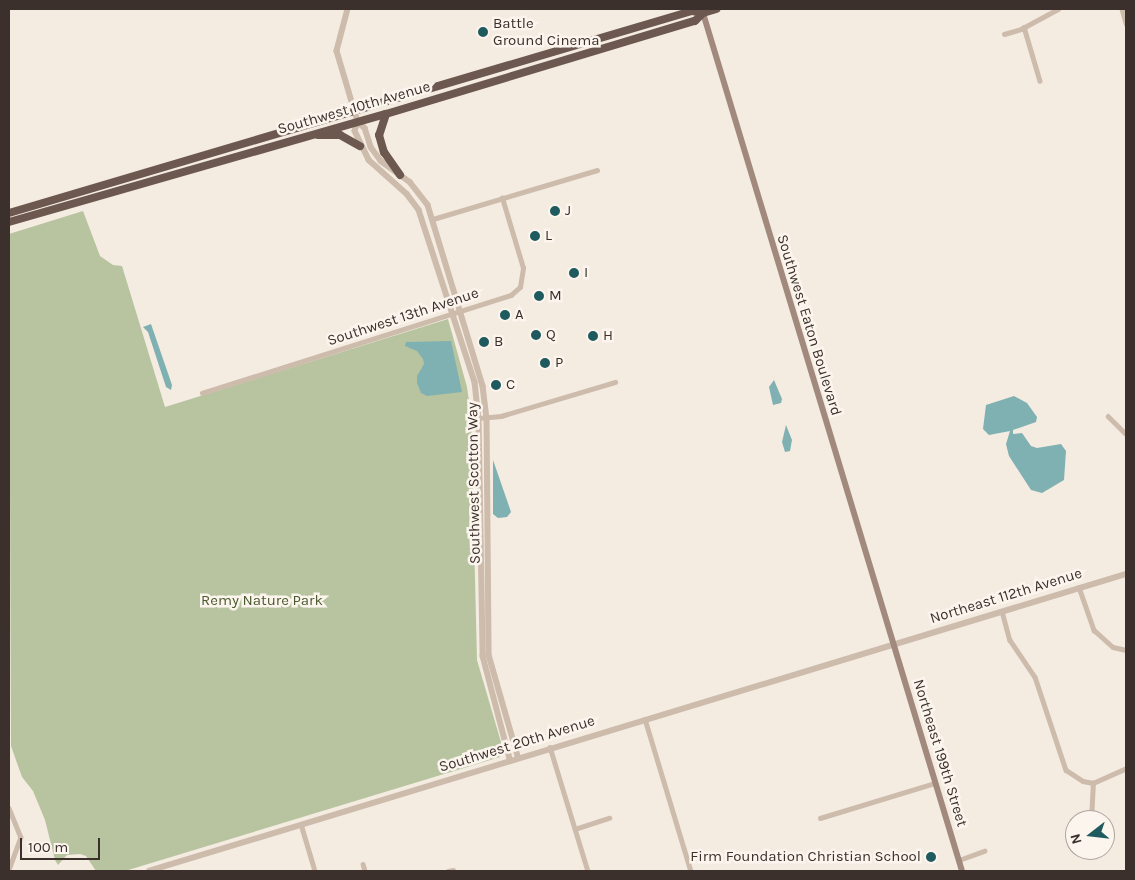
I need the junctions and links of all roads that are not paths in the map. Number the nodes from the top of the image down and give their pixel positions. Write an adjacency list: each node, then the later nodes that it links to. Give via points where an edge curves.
1 (348, 9): 11 (street, Southwest Scotton Way, via 337,51)
2 (716, 9): 6 (highway, Southwest 10th Avenue)
3 (1058, 9): 8 (street)
4 (1122, 9): 7 (street)
5 (679, 12): 6 (highway, Southwest 10th Avenue); 11 (highway, Southwest 10th Avenue)
6 (703, 13): 12 (highway, Southwest 10th Avenue, via 695,21); 35 (main road, Southwest Eaton Boulevard)
7 (1126, 23)
8 (1024, 27): 9 (street); 10 (street)
9 (1004, 34)
10 (1040, 81)
11 (354, 109): 13 (street, Southwest Scotton Way); 19 (highway, Southwest 10th Avenue)
12 (386, 114): 13 (highway, Southwest 10th Avenue); 17 (highway, via 379,135 384,152)
13 (358, 122): 14 (highway, Southwest 10th Avenue); 15 (street, Southwest Scotton Way, via 355,131); 17 (street, Southwest Scotton Way, via 365,128 371,147 381,161)
14 (314, 135): 15 (highway, via 340,135); 21 (highway, Southwest 10th Avenue)
15 (360, 146): 23 (street, Southwest Scotton Way, via 376,170 417,206)
16 (598, 170): 18 (street)
17 (400, 175): 20 (street, Southwest Scotton Way, via 422,194)
18 (502, 198): 20 (street); 22 (street, Southwest 13th Avenue, via 523,278 511,295)
19 (9, 213)
20 (433, 219): 22 (street, Southwest Scotton Way)
21 (9, 222)
22 (461, 311): 23 (street, Southwest 13th Avenue); 27 (street, Southwest Scotton Way, via 483,386)
23 (453, 314): 25 (street, Southwest 13th Avenue); 28 (street, Southwest Scotton Way, via 475,382)
24 (615, 382): 27 (street, via 501,416)
25 (202, 393)
26 (1108, 416): 29 (street)
27 (487, 417): 28 (street); 34 (street, Southwest Scotton Way)
28 (479, 418): 33 (street, Southwest Scotton Way)
29 (1126, 434)
30 (1126, 574): 31 (street, Northeast 112th Avenue)
31 (1079, 588): 32 (street, Northeast 112th Avenue); 36 (street, via 1094,630 1114,647)
32 (1002, 611): 35 (street, Northeast 112th Avenue); 43 (street, via 1010,640 1036,677 1066,770)
33 (482, 617): 34 (street); 40 (street, Southwest Scotton Way, via 484,668)
34 (489, 617): 39 (street, Southwest Scotton Way, via 490,661)
35 (894, 643): 37 (street, Southwest 20th Avenue); 42 (main road, Northeast 199th Street)
36 (1126, 650)
37 (645, 719): 38 (street, Southwest 20th Avenue); 58 (street)
38 (550, 747): 39 (street, Southwest 20th Avenue); 49 (street)
39 (518, 756): 40 (street, Southwest 20th Avenue)
40 (510, 759): 48 (street, Southwest 20th Avenue)
41 (1126, 768): 43 (street)
42 (936, 783): 47 (street); 51 (main road, Northeast 199th Street)
43 (1094, 783): 45 (street)
44 (9, 808): 53 (street, via 21,837)
45 (1092, 810)
46 (609, 818): 49 (street)
47 (820, 818)
48 (302, 824): 54 (street, Southwest 20th Avenue); 55 (street)
49 (575, 829): 57 (street)
50 (984, 851): 51 (street)
51 (959, 860): 59 (main road, Northeast 199th Street)
52 (363, 864): 56 (street)
53 (9, 870)
54 (149, 871)
55 (316, 871)
56 (365, 871)
57 (588, 871)
58 (691, 871)
59 (962, 871)

